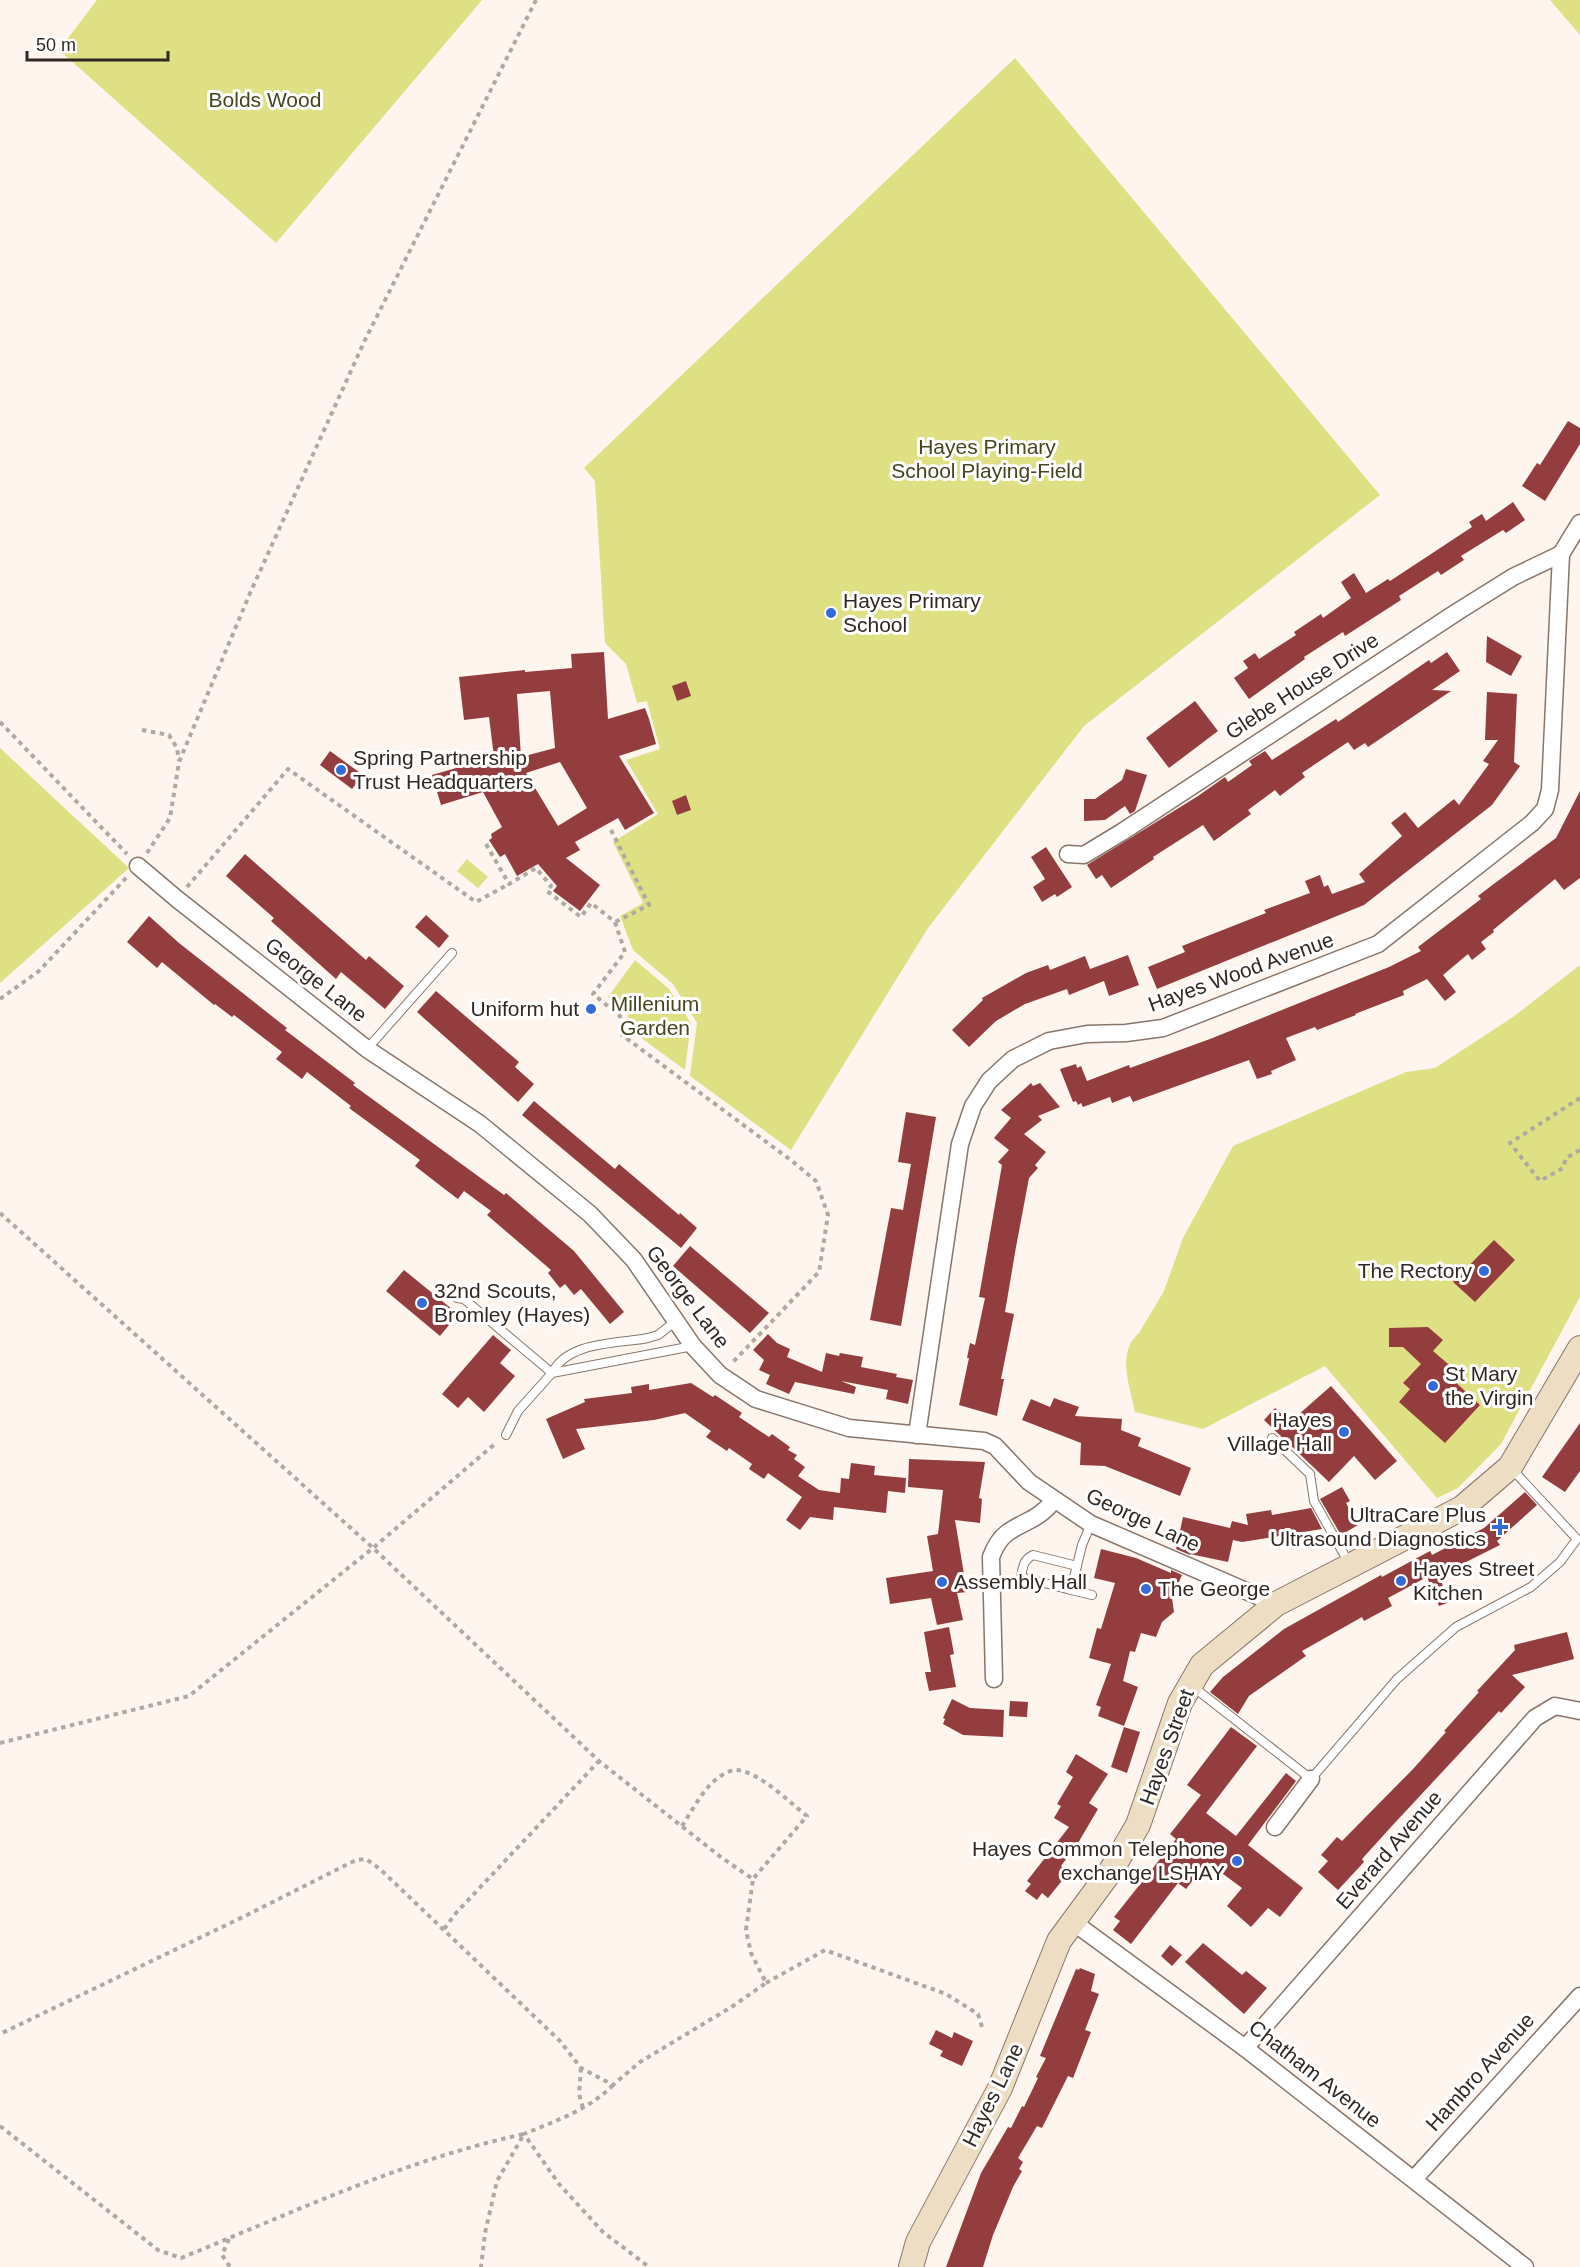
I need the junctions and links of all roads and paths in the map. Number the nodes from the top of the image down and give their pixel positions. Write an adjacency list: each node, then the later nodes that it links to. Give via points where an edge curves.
1 (536, 0): 6 (path, via 365,340 251,591)
2 (1580, 523): 3 (street, Hayes Wood Avenue)
3 (1561, 554): 9 (street, Glebe House Drive, via 1513,577 1457,612 1122,832 1084,855); 27 (street, Hayes Wood Avenue, via 1550,790 1545,809 1532,823 1378,944 1163,1028 1049,1041 1013,1059 990,1081 973,1106 960,1144)
4 (0, 722): 10 (path)
5 (142, 730): 6 (path, via 169,735)
6 (180, 762): 10 (path, via 170,818)
7 (611, 830): 13 (path, via 648,905)
8 (486, 844): 11 (path)
9 (1068, 854)
10 (138, 866): 12 (street, George Lane); 15 (path, via 39,971)
11 (509, 884): 12 (path, via 476,902 288,769); 13 (path, via 536,868 551,886 547,891 581,917 591,903)
12 (177, 899): 16 (street, George Lane)
13 (615, 922): 25 (path, via 625,952 593,994 621,1016 622,1035 816,1181 828,1215 819,1272)
14 (452, 953): 16 (lane)
15 (0, 999)
16 (368, 1049): 21 (street, George Lane, via 480,1124 590,1214 634,1260)
17 (1580, 1098): 18 (path, via 1510,1143 1540,1181 1563,1168 1566,1158)
18 (1580, 1150)
19 (0, 1213): 32 (path)
20 (458, 1298): 24 (lane)
21 (677, 1321): 22 (street, George Lane); 24 (lane, via 658,1335 578,1351 565,1357)
22 (693, 1346): 24 (lane); 25 (street, George Lane)
23 (1580, 1348): 29 (main road, Hayes Street)
24 (552, 1373): 26 (lane, via 518,1411)
25 (720, 1375): 27 (street, George Lane, via 756,1399 795,1412 849,1428)
26 (506, 1435): 32 (path)
27 (917, 1435): 30 (street, George Lane, via 984,1441 995,1446 1029,1482)
28 (1272, 1438): 34 (lane, via 1310,1474 1314,1501)
29 (1510, 1467): 34 (main road, Hayes Street, via 1462,1508); 43 (lane, via 1577,1539 1560,1562 1532,1587 1456,1627 1397,1679)
30 (1054, 1500): 31 (street, George Lane); 38 (street, via 1037,1518 1006,1534 991,1557)
31 (1091, 1524): 33 (lane); 37 (street, George Lane)
32 (374, 1548): 41 (path, via 189,1696); 42 (path)
33 (1077, 1566): 35 (lane); 35 (lane, via 1033,1555 1023,1564 1021,1577)
34 (1350, 1566): 37 (main road, Hayes Street)
35 (1071, 1590): 36 (lane)
36 (1092, 1595)
37 (1276, 1604): 39 (main road, Hayes Street, via 1202,1665)
38 (994, 1679)
39 (1189, 1684): 43 (lane); 47 (main road, Hayes Street, via 1138,1825)
40 (1580, 1711): 53 (street, Everard Avenue, via 1555,1706 1534,1718)
41 (0, 1743)
42 (599, 1761): 44 (path); 48 (path)
43 (1311, 1779): 45 (street)
44 (682, 1826): 46 (path); 46 (path, via 711,1784 724,1774 744,1772 768,1784 807,1816)
45 (1275, 1827)
46 (753, 1879): 49 (path, via 746,1930 751,1953)
47 (1073, 1922): 53 (street, Chatham Avenue); 64 (main road, Hayes Lane, via 1059,1941 1000,2088 918,2242)
48 (444, 1929): 52 (path, via 380,1869 366,1859 356,1860); 54 (path, via 560,2040)
49 (766, 1983): 51 (path, via 825,1950 946,1994 978,2014); 55 (path, via 640,2062)
50 (1580, 1996): 59 (street, Hambro Avenue)
51 (982, 2027)
52 (0, 2034)
53 (1245, 2049): 59 (street, Chatham Avenue)
54 (582, 2068): 55 (path); 56 (path, via 579,2094)
55 (613, 2085): 56 (path)
56 (583, 2108): 58 (path)
57 (0, 2126): 60 (path, via 158,2250 181,2258)
58 (524, 2134): 60 (path, via 419,2162); 62 (path, via 497,2181); 63 (path, via 559,2184 603,2232)
59 (1414, 2179): 65 (street, Chatham Avenue)
60 (229, 2239): 61 (path, via 222,2255)
61 (230, 2267)
62 (481, 2267)
63 (648, 2267)
64 (911, 2267)
65 (1525, 2267)

